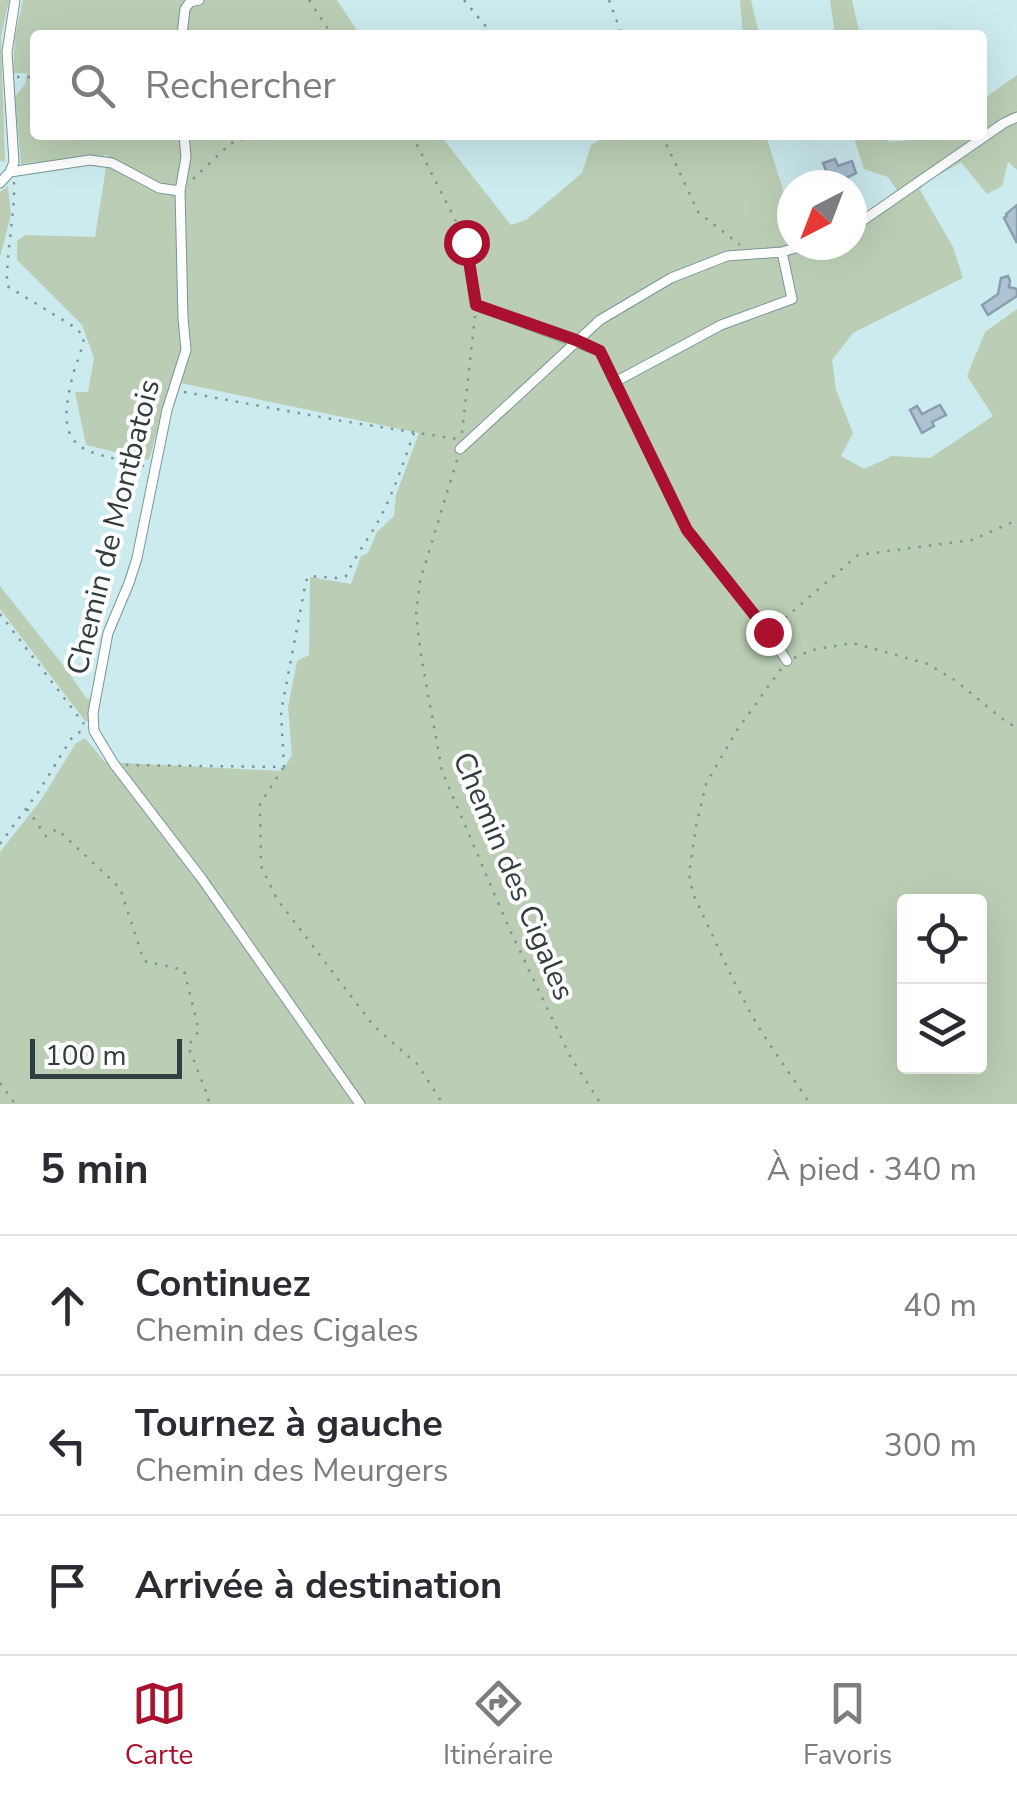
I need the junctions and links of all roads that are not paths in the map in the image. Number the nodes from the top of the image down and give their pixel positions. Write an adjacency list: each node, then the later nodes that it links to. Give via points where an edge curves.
1 (15, 0): 8 (street, via 8,78)
2 (195, 1): 3 (street, via 185,9)
3 (183, 30)
4 (1017, 117): 5 (street)
5 (987, 135)
6 (184, 140): 10 (street, Chemin de Montbatois)
7 (979, 140): 11 (street)
8 (12, 172): 9 (street); 10 (street, via 112,162 159,188)
9 (0, 183)
10 (180, 190): 19 (street, Chemin de Montbatois, via 186,350 137,558 108,633 93,719 104,750)
11 (867, 218)
12 (777, 252): 15 (street, via 727,256 670,278)
13 (784, 260): 16 (street, via 792,299 721,325)
14 (476, 305): 15 (street)
15 (576, 340): 16 (street, via 600,351); 17 (street)
16 (616, 382): 18 (street, via 687,530)
17 (461, 444)
18 (787, 661)
19 (360, 1104)

